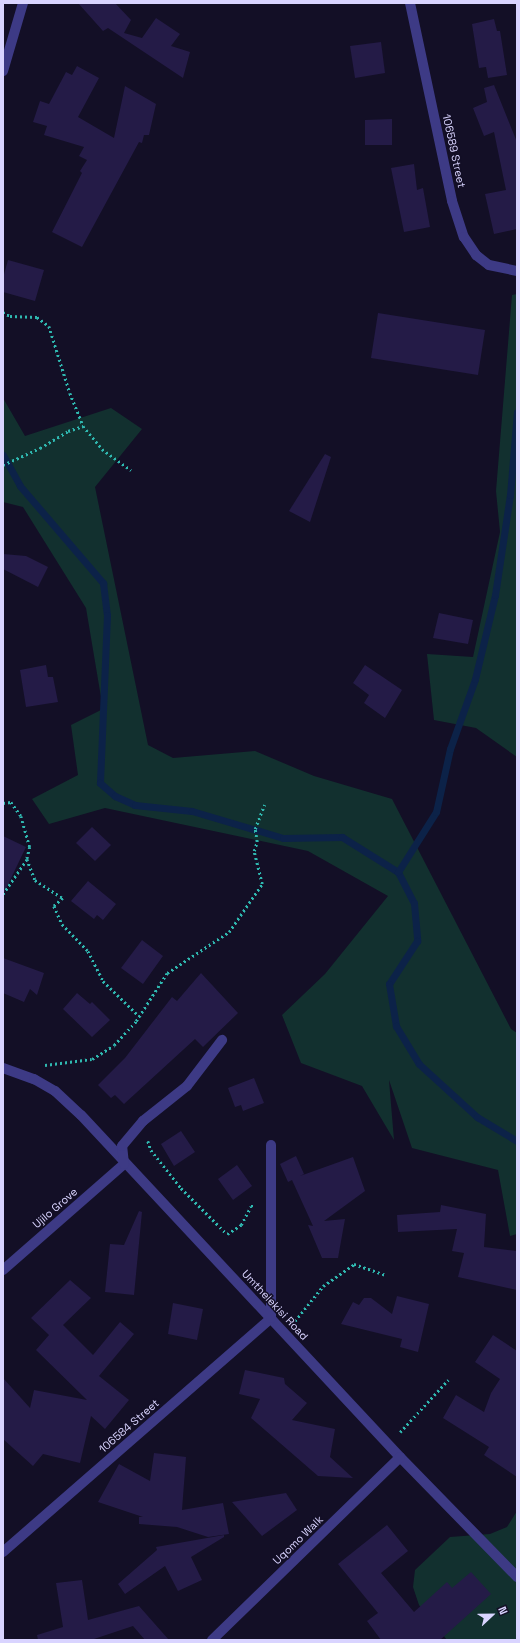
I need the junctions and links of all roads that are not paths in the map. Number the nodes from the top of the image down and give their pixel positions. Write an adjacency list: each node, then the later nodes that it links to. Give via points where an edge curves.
1 (23, 3): 3 (street)
2 (410, 3): 4 (street, 106589 Street, via 452,201 464,237 476,255 489,266)
3 (3, 70)
4 (517, 271)
5 (222, 1040): 8 (street, via 187,1086 143,1121 122,1146)
6 (3, 1068): 8 (street, Umthelekisi Road, via 34,1079 55,1091)
7 (271, 1145): 10 (street)
8 (124, 1164): 9 (street, Ujilo Grove); 10 (street, Umthelekisi Road)
9 (3, 1270)
10 (271, 1318): 11 (street, Umthelekisi Road); 12 (street, 106584 Street)
11 (400, 1457): 13 (street, Umthelekisi Road); 14 (street, Uqomo Walk)
12 (3, 1552)
13 (517, 1578)
14 (212, 1640)

